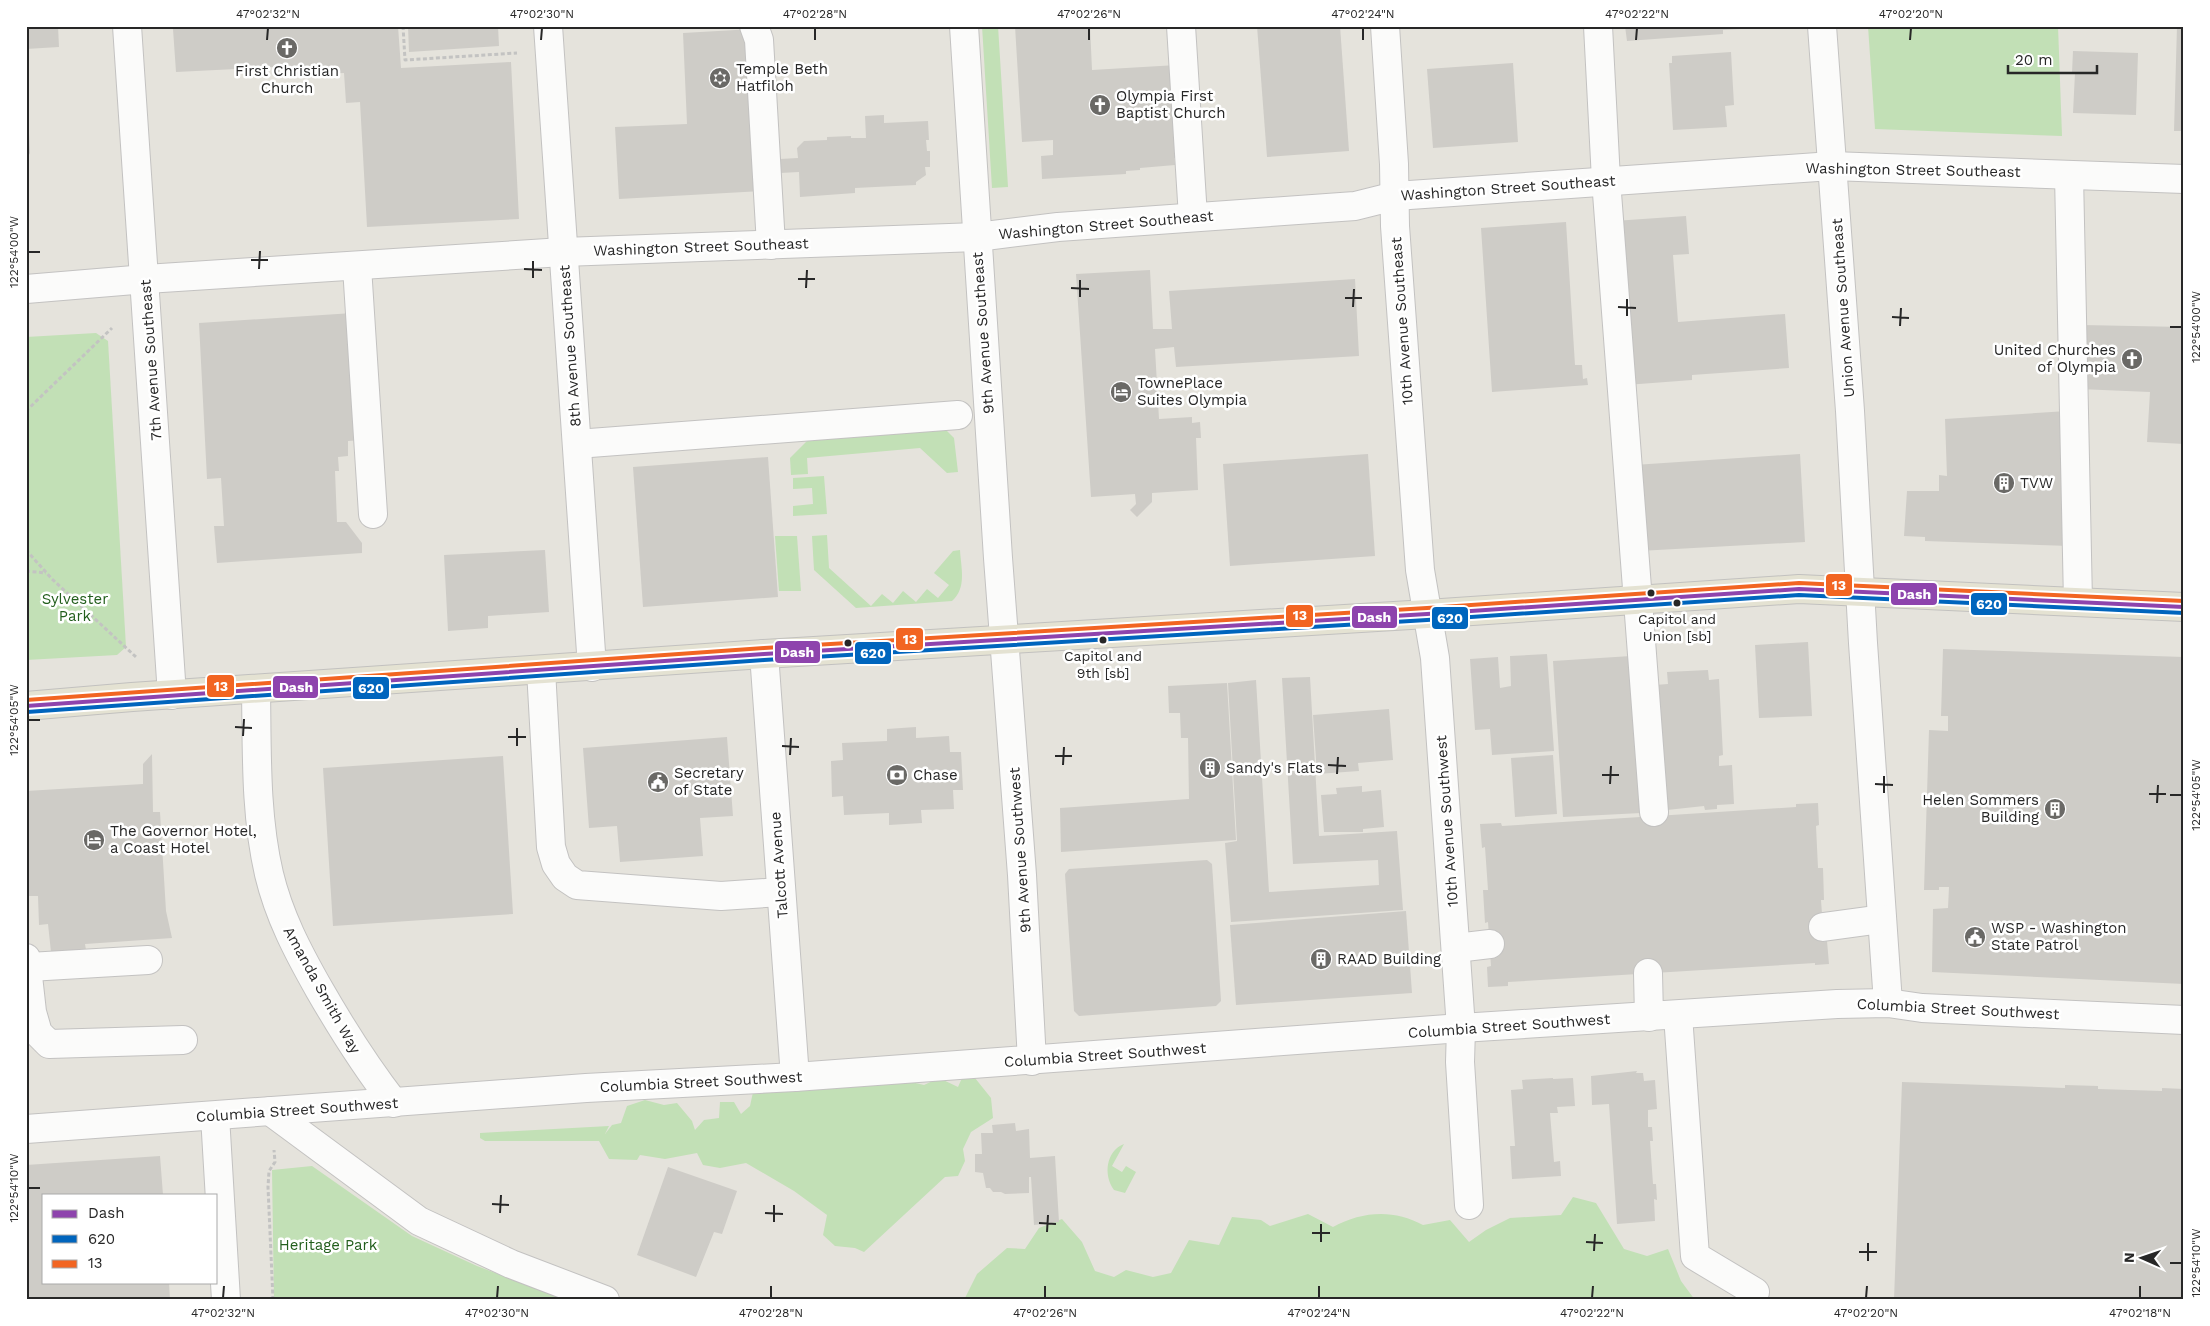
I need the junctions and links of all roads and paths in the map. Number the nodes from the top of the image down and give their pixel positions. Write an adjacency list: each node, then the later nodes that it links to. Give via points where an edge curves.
1 (127, 26): 21 (street, 7th Avenue Southeast)
2 (403, 26): 10 (path, via 405,60)
3 (548, 26): 19 (street, 8th Avenue Southeast)
4 (754, 26): 18 (street, via 759,40)
5 (964, 26): 17 (street, 9th Avenue Southeast)
6 (1181, 26): 16 (street)
7 (1385, 26): 15 (street, 10th Avenue Southeast)
8 (1598, 26): 14 (street)
9 (1822, 26): 11 (street, Union Avenue Southeast)
10 (517, 53)
11 (1832, 166): 12 (street, Washington Street Southeast); 14 (street, Washington Street Southeast); 31 (street, Union Avenue Southeast)
12 (2068, 175): 13 (street, Washington Street Southeast); 33 (street)
13 (2184, 179)
14 (1606, 180): 15 (street, Washington Street Southeast); 32 (street)
15 (1395, 196): 16 (street, Washington Street Southeast, via 1355,206); 35 (street, 10th Avenue Southeast, via 1394,226 1420,570)
16 (1193, 217): 17 (street, Washington Street Southeast)
17 (977, 237): 18 (street, Washington Street Southeast); 36 (street, 9th Avenue Southeast)
18 (771, 245): 19 (street, Washington Street Southeast)
19 (563, 252): 20 (street, Washington Street Southeast); 26 (street, 8th Avenue Southeast)
20 (357, 267): 21 (street, Washington Street Southeast); 27 (street)
21 (146, 279): 22 (street, Washington Street Southeast); 42 (street, 7th Avenue Southeast)
22 (26, 288)
23 (112, 328): 24 (path)
24 (26, 411)
25 (958, 415): 26 (street)
26 (577, 444): 39 (street, 8th Avenue Southeast)
27 (373, 514)
28 (26, 550): 30 (path)
29 (26, 571): 30 (path)
30 (46, 572): 38 (path)
31 (1861, 591): 32 (main road, via 1799,589); 33 (main road); 46 (street, Union Avenue Southeast)
32 (1639, 600): 35 (main road); 44 (street)
33 (2078, 602): 34 (main road)
34 (2184, 607)
35 (1427, 614): 36 (main road); 49 (street, 10th Avenue Southwest, via 1435,658)
36 (1004, 640): 37 (main road); 59 (street, 9th Avenue Southwest)
37 (764, 654): 39 (main road); 45 (street, Talcott Avenue)
38 (136, 657)
39 (592, 667): 40 (main road)
40 (541, 670): 41 (main road); 45 (street, via 551,847 556,864 565,877 577,885 630,890 720,896)
41 (256, 689): 42 (main road); 61 (street, Amanda Smith Way, via 262,837 278,908 296,948 334,1014 368,1069)
42 (172, 695): 43 (main road)
43 (26, 706)
44 (1654, 812)
45 (781, 892): 60 (street, Talcott Avenue)
46 (1882, 919): 47 (street); 53 (street, Union Avenue Southeast)
47 (1823, 927)
48 (1490, 944): 49 (street)
49 (1456, 948): 57 (street, 10th Avenue Southwest)
50 (148, 960): 51 (street)
51 (27, 963): 58 (street, via 38,1034 49,1044)
52 (1648, 973): 55 (street)
53 (1888, 1003): 54 (street, Columbia Street Southwest); 56 (street, Columbia Street Southwest, via 1922,1008)
54 (1678, 1015): 55 (street, Columbia Street Southwest); 67 (street, via 1695,1256)
55 (1649, 1017): 57 (street, Columbia Street Southwest)
56 (2184, 1020)
57 (1461, 1028): 59 (street, Columbia Street Southwest); 66 (street, 10th Avenue Southwest)
58 (183, 1040)
59 (1032, 1061): 60 (street, Columbia Street Southwest)
60 (795, 1077): 61 (street, Columbia Street Southwest, via 586,1088)
61 (394, 1103): 62 (street, Columbia Street Southwest)
62 (270, 1111): 63 (street, Columbia Street Southwest); 70 (street, via 419,1221 511,1264)
63 (215, 1116): 64 (street, Columbia Street Southwest); 68 (street)
64 (26, 1129)
65 (274, 1146): 69 (path, via 275,1162 269,1171 268,1187)
66 (1469, 1205)
67 (1755, 1292)
68 (226, 1300)
69 (273, 1300)
70 (605, 1300)

